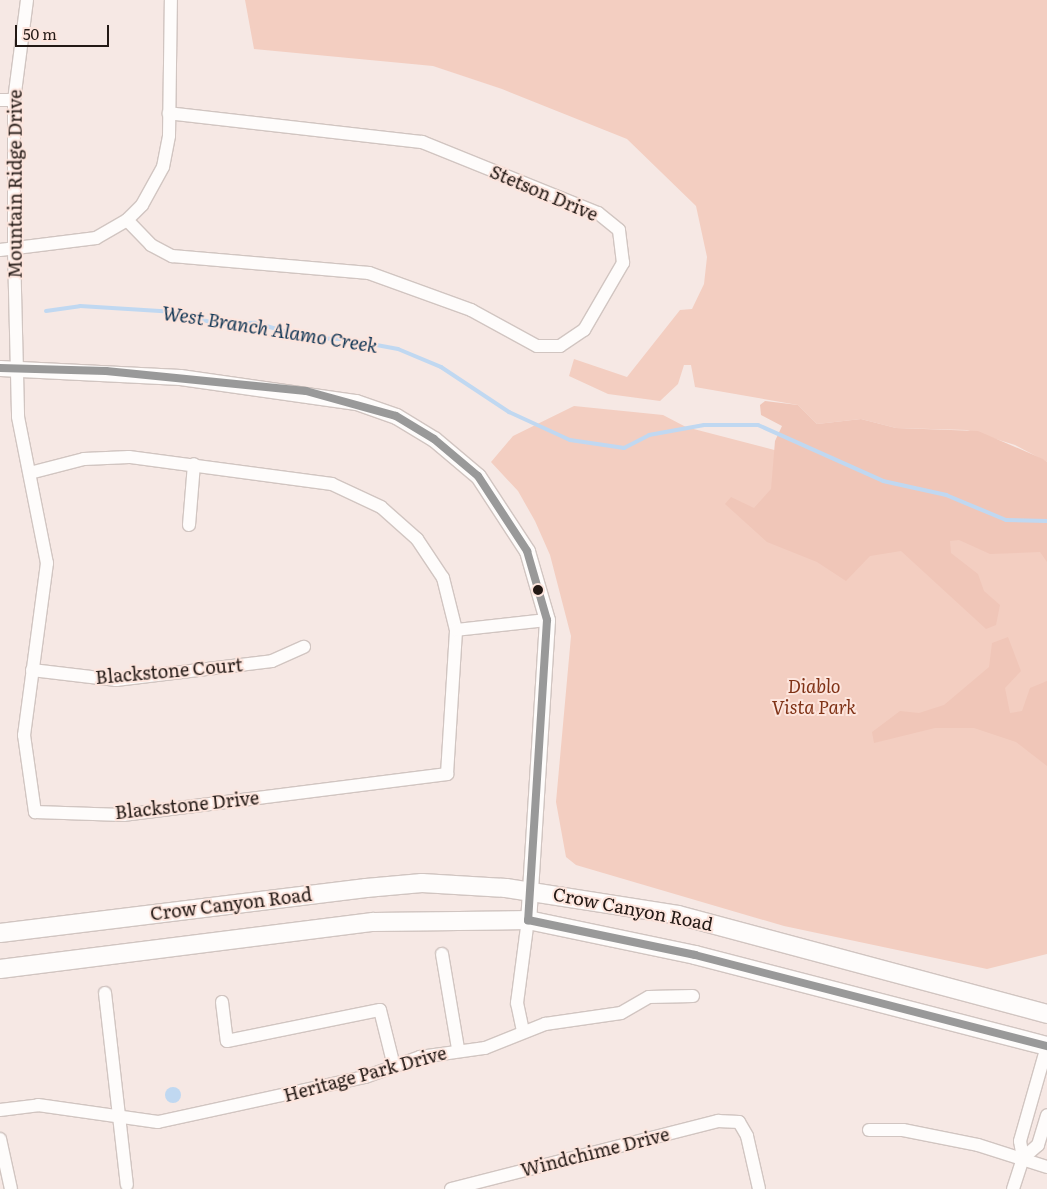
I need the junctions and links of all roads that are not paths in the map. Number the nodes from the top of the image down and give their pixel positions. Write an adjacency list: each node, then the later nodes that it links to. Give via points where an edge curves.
1 (28, 0): 4 (street, Mountain Ridge Drive)
2 (171, 0): 5 (street)
3 (0, 100): 4 (street)
4 (14, 100): 8 (street, Mountain Ridge Drive)
5 (169, 113): 6 (street, via 163,167 142,205); 6 (street, Stetson Drive, via 422,142 598,213 619,230 624,263 584,330 560,346 537,346 471,310 369,273 172,256 151,245)
6 (127, 220): 8 (street, via 96,238)
7 (0, 250): 8 (street)
8 (14, 250): 10 (street, Mountain Ridge Drive)
9 (0, 368): 10 (street)
10 (18, 369): 12 (street, Blackstone Drive, via 18,417); 14 (street, via 106,371 306,392 396,416 434,439 478,476 526,551)
11 (194, 464): 12 (street, Blackstone Drive, via 93,459); 13 (street); 15 (street, Blackstone Drive, via 332,484 381,506 417,540 443,578)
12 (30, 473): 17 (street, Blackstone Drive, via 47,563 43,619)
13 (189, 525)
14 (547, 620): 15 (street); 18 (street)
15 (456, 630): 17 (street, Blackstone Drive, via 447,774 123,815 35,812 24,735)
16 (304, 647): 17 (street, Blackstone Court, via 272,661 116,680)
17 (32, 670)
18 (531, 890): 19 (street); 20 (main road, Crow Canyon Road, via 422,883); 26 (main road, Crow Canyon Road, via 678,915)
19 (528, 920): 22 (main road, Crow Canyon Road, via 373,922); 27 (street, via 517,1002); 28 (main road, Crow Canyon Road, via 694,955)
20 (0, 933)
21 (442, 954): 29 (street)
22 (0, 969)
23 (105, 993): 33 (street)
24 (693, 996): 27 (street, Heritage Park Drive, via 665,993 621,1013)
25 (222, 1002): 30 (street, via 227,1041 380,1010)
26 (1047, 1014)
27 (523, 1031): 29 (street, Heritage Park Drive, via 506,1043)
28 (1047, 1046): 36 (street, via 1020,1141)
29 (458, 1049): 30 (street, Heritage Park Drive)
30 (394, 1066): 33 (street, Heritage Park Drive, via 365,1077 158,1122)
31 (0, 1110): 33 (street, Heritage Park Drive, via 38,1105)
32 (1047, 1115): 36 (street, via 1038,1145)
33 (122, 1118): 39 (street, via 121,1154)
34 (869, 1130): 36 (street, via 902,1130)
35 (0, 1139): 38 (street)
36 (1023, 1158): 37 (street); 43 (street)
37 (1047, 1167)
38 (3, 1173): 40 (street)
39 (127, 1185)
40 (12, 1189)
41 (451, 1189): 42 (street, Windchime Drive, via 718,1121 739,1122 747,1136)
42 (759, 1189)
43 (1013, 1189)

